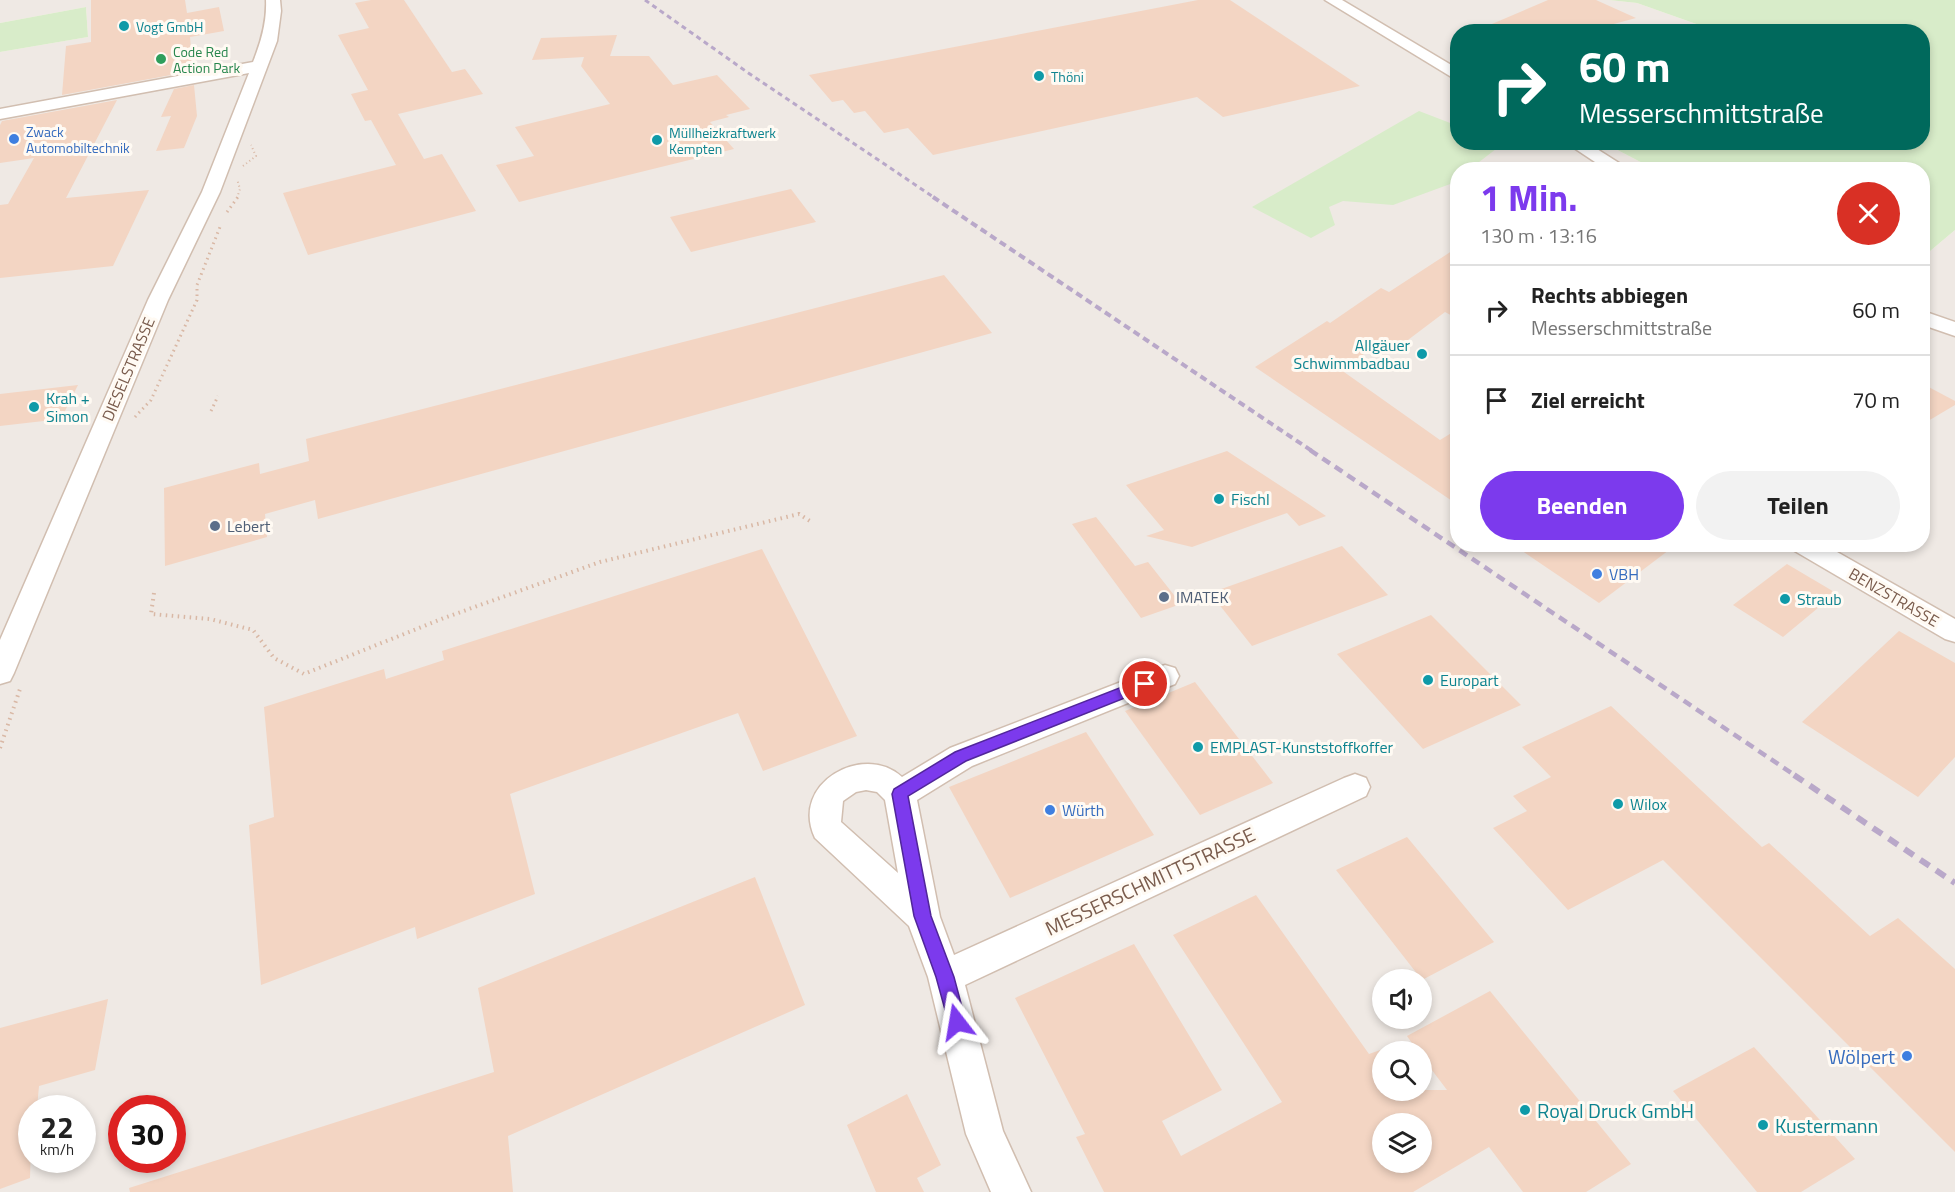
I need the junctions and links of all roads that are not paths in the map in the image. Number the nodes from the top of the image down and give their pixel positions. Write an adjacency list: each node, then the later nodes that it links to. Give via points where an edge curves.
1 (273, 0): 3 (street, DIESELSTRASSE, via 269,41)
2 (1332, 0): 4 (street)
3 (259, 66): 5 (street); 12 (street, DIESELSTRASSE, via 211,192 153,310)
4 (1450, 71)
5 (0, 114)
6 (1587, 150): 7 (street)
7 (1607, 162)
8 (1930, 320): 9 (street)
9 (1955, 330)
10 (1816, 552): 11 (street, BENZSTRASSE)
11 (1955, 632)
12 (0, 673)
13 (1165, 676): 15 (street, via 961,757)
14 (1355, 787): 17 (street, MESSERSCHMITTSTRASSE)
15 (900, 794): 16 (street); 16 (street, via 886,781 866,777 846,781 830,794 822,811 826,828)
16 (923, 916): 17 (street)
17 (945, 977): 18 (street, via 984,1134)
18 (1011, 1192)

